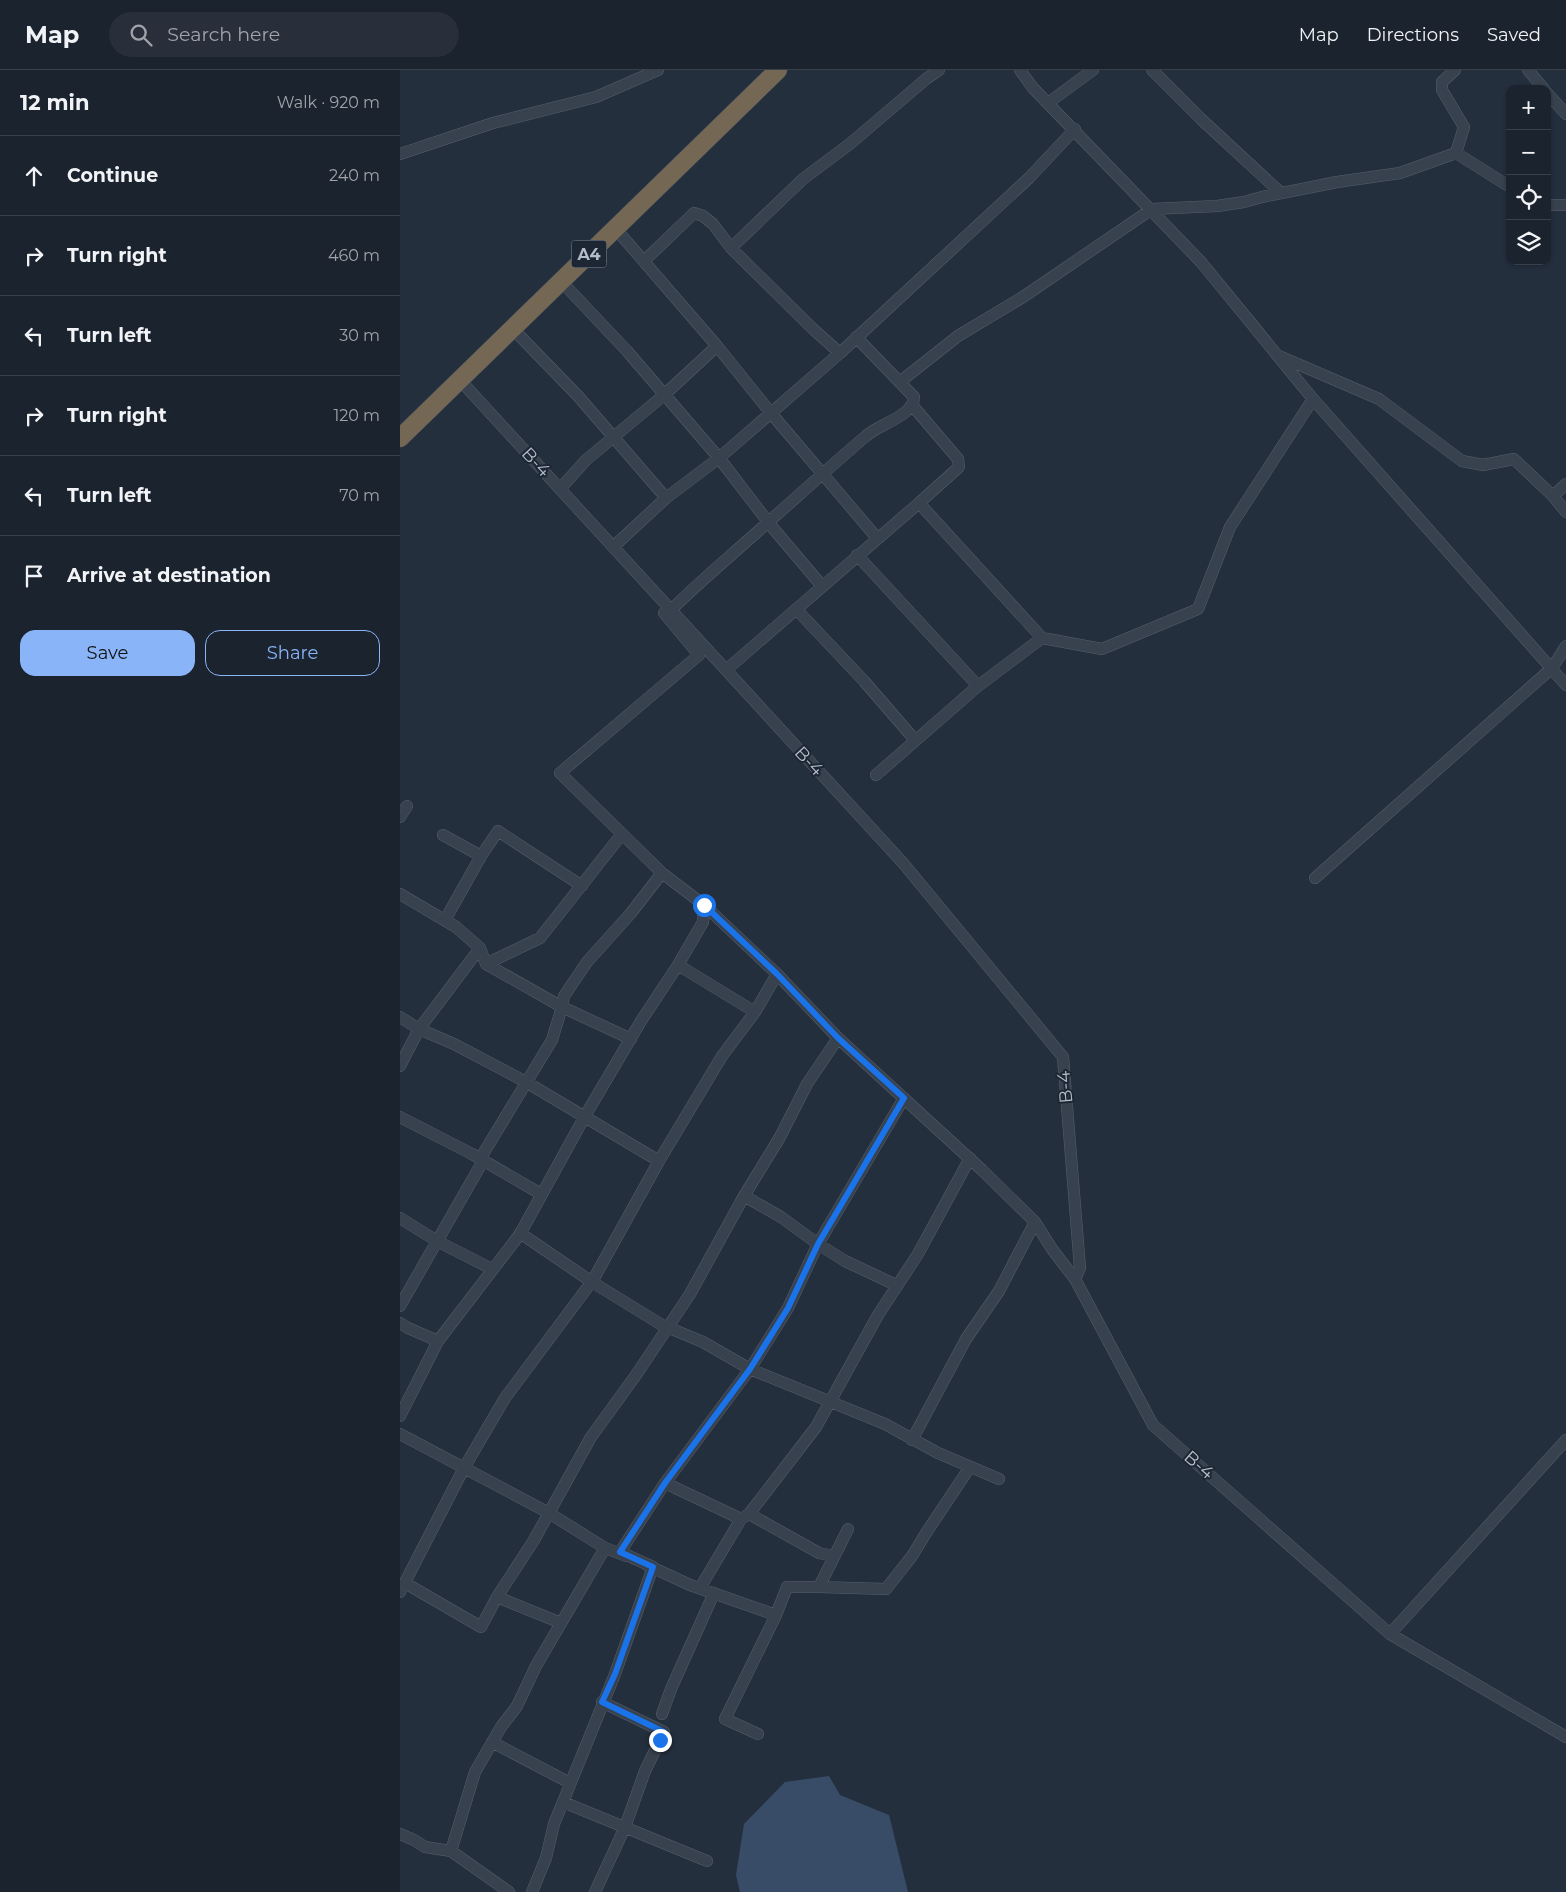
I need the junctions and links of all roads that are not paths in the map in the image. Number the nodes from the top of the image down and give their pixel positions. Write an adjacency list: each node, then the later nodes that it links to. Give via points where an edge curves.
1 (629, 70): 10 (street)
2 (658, 70): 10 (street)
3 (778, 70): 23 (highway, A4)
4 (939, 70): 24 (street, via 803,179)
5 (1020, 70): 13 (street)
6 (1093, 70): 13 (street)
7 (1152, 70): 19 (street)
8 (1455, 70): 16 (street, via 1442,82 1442,90 1464,127)
9 (1528, 70): 11 (street)
10 (630, 82): 17 (street, via 596,96 493,123)
11 (1541, 85)
12 (1551, 97): 14 (street)
13 (1048, 102): 15 (street)
14 (1566, 114)
15 (1075, 129): 22 (street); 28 (street, via 1029,178)
16 (1456, 153): 18 (street); 19 (street, via 1400,173)
17 (400, 154)
18 (1506, 184)
19 (1281, 193): 22 (street, via 1217,206)
20 (1551, 205): 21 (street)
21 (1566, 205)
22 (1152, 209): 31 (street, via 1201,262); 33 (street, via 958,336)
23 (615, 228): 25 (street); 26 (highway, A4)
24 (731, 248): 25 (street, via 713,224 694,213); 30 (street)
25 (644, 261): 29 (street)
26 (561, 281): 27 (highway, A4); 34 (street)
27 (512, 328): 32 (highway, A4); 39 (street)
28 (856, 337): 30 (street); 33 (street)
29 (717, 346): 34 (street); 37 (street)
30 (840, 353): 37 (street)
31 (1275, 355): 35 (street); 44 (street, via 1379,399 1462,461 1483,466 1514,459)
32 (460, 380): 38 (highway, A4); 43 (street, B-4)
33 (901, 382): 36 (street, via 914,396)
34 (664, 395): 39 (street); 40 (street)
35 (1313, 399): 55 (street, via 1230,527 1198,609 1102,649); 57 (street)
36 (912, 406): 41 (street, via 868,434); 46 (street, via 958,459 959,467)
37 (770, 412): 40 (street); 41 (street)
38 (400, 438)
39 (614, 438): 43 (street, via 586,460); 45 (street)
40 (719, 458): 45 (street); 48 (street)
41 (824, 475): 48 (street); 49 (street)
42 (1566, 484): 44 (street)
43 (563, 492): 50 (street, B-4); 65 (street, via 699,655 560,773)
44 (1553, 496): 47 (street)
45 (666, 498): 50 (street)
46 (919, 503): 49 (street); 55 (street)
47 (1566, 512)
48 (768, 522): 52 (street); 54 (street, via 699,581)
49 (877, 538): 51 (street)
50 (614, 547): 54 (street, B-4)
51 (857, 555): 52 (street); 60 (street)
52 (822, 586): 53 (street)
53 (796, 609): 58 (street); 61 (street)
54 (671, 610): 58 (street, B-4)
55 (1042, 638): 60 (street)
56 (1566, 646): 57 (street)
57 (1552, 668): 59 (street); 69 (street)
58 (726, 670): 100 (street, B-4, via 904,864 1062,1057 1080,1268)
59 (1566, 685)
60 (978, 686): 61 (street)
61 (915, 740): 62 (street)
62 (876, 775)
63 (407, 806): 64 (street)
64 (400, 817)
65 (622, 834): 68 (street); 70 (street)
66 (443, 835): 67 (street)
67 (481, 856): 70 (street, via 498,831); 73 (street)
68 (662, 873): 72 (street); 78 (street, via 587,962 564,996)
69 (1315, 878)
70 (582, 886): 75 (street, via 540,938)
71 (400, 894): 73 (street)
72 (704, 905): 76 (street, via 703,922); 77 (street)
73 (445, 920): 74 (street)
74 (480, 948): 75 (street); 81 (street)
75 (486, 964): 78 (street)
76 (678, 965): 79 (street); 83 (street)
77 (777, 974): 79 (street); 82 (street)
78 (562, 1007): 83 (street); 85 (street, via 552,1040)
79 (755, 1012): 91 (street, via 722,1056)
80 (400, 1017): 81 (street)
81 (419, 1029): 84 (street); 85 (street)
82 (838, 1038): 86 (street); 93 (street, via 807,1084)
83 (631, 1039): 87 (street)
84 (400, 1066)
85 (526, 1082): 87 (street); 90 (street)
86 (904, 1098): 89 (street); 98 (street)
87 (585, 1116): 91 (street); 92 (street)
88 (400, 1117): 90 (street)
89 (970, 1158): 95 (street); 102 (street, via 918,1254)
90 (482, 1160): 92 (street); 97 (street)
91 (660, 1162): 101 (street)
92 (541, 1194): 96 (street)
93 (744, 1196): 98 (street, via 782,1217); 105 (street)
94 (400, 1218): 97 (street)
95 (1035, 1222): 100 (street); 111 (street, via 999,1291 966,1339)
96 (520, 1233): 99 (street); 101 (street)
97 (437, 1241): 99 (street); 103 (street)
98 (818, 1244): 102 (street); 107 (street, via 788,1308)
99 (492, 1269): 106 (street)
100 (1075, 1279): 130 (street, B-4, via 1153,1424)
101 (592, 1282): 105 (street); 114 (street, via 505,1398)
102 (896, 1285): 108 (street)
103 (400, 1306)
104 (400, 1323): 106 (street)
105 (669, 1327): 107 (street); 117 (street, via 591,1437)
106 (438, 1341): 109 (street)
107 (750, 1369): 108 (street); 116 (street)
108 (830, 1401): 111 (street, via 885,1424); 118 (street, via 816,1427)
109 (400, 1416)
110 (400, 1434): 114 (street)
111 (912, 1440): 113 (street)
112 (1566, 1440): 130 (street)
113 (970, 1466): 115 (street); 123 (street, via 912,1556 886,1589)
114 (464, 1468): 117 (street); 124 (street)
115 (1000, 1479)
116 (665, 1483): 118 (street); 122 (street, via 620,1552)
117 (549, 1513): 120 (street); 127 (street)
118 (745, 1516): 121 (street, via 819,1553); 125 (street)
119 (848, 1529): 121 (street)
120 (605, 1548): 122 (street); 129 (street)
121 (833, 1556): 123 (street)
122 (653, 1567): 125 (street); 131 (street)
123 (819, 1587): 128 (street, via 787,1587)
124 (402, 1588): 127 (street, via 481,1628)
125 (700, 1588): 126 (street)
126 (714, 1593): 128 (street); 132 (street)
127 (497, 1597): 129 (street)
128 (776, 1615): 133 (street, via 725,1719)
129 (561, 1623): 135 (street, via 517,1706)
130 (1390, 1634): 134 (street, B-4)
131 (602, 1702): 136 (street); 138 (street, via 664,1732)
132 (662, 1714)
133 (758, 1734)
134 (1566, 1737)
135 (492, 1742): 136 (street); 140 (street, via 475,1772)
136 (570, 1783): 137 (street)
137 (563, 1802): 138 (street); 143 (street)
138 (624, 1827): 141 (street); 144 (street)
139 (400, 1834): 140 (street, via 425,1847)
140 (451, 1851): 142 (street)
141 (707, 1861)
142 (509, 1892)
143 (532, 1892)
144 (594, 1892)

